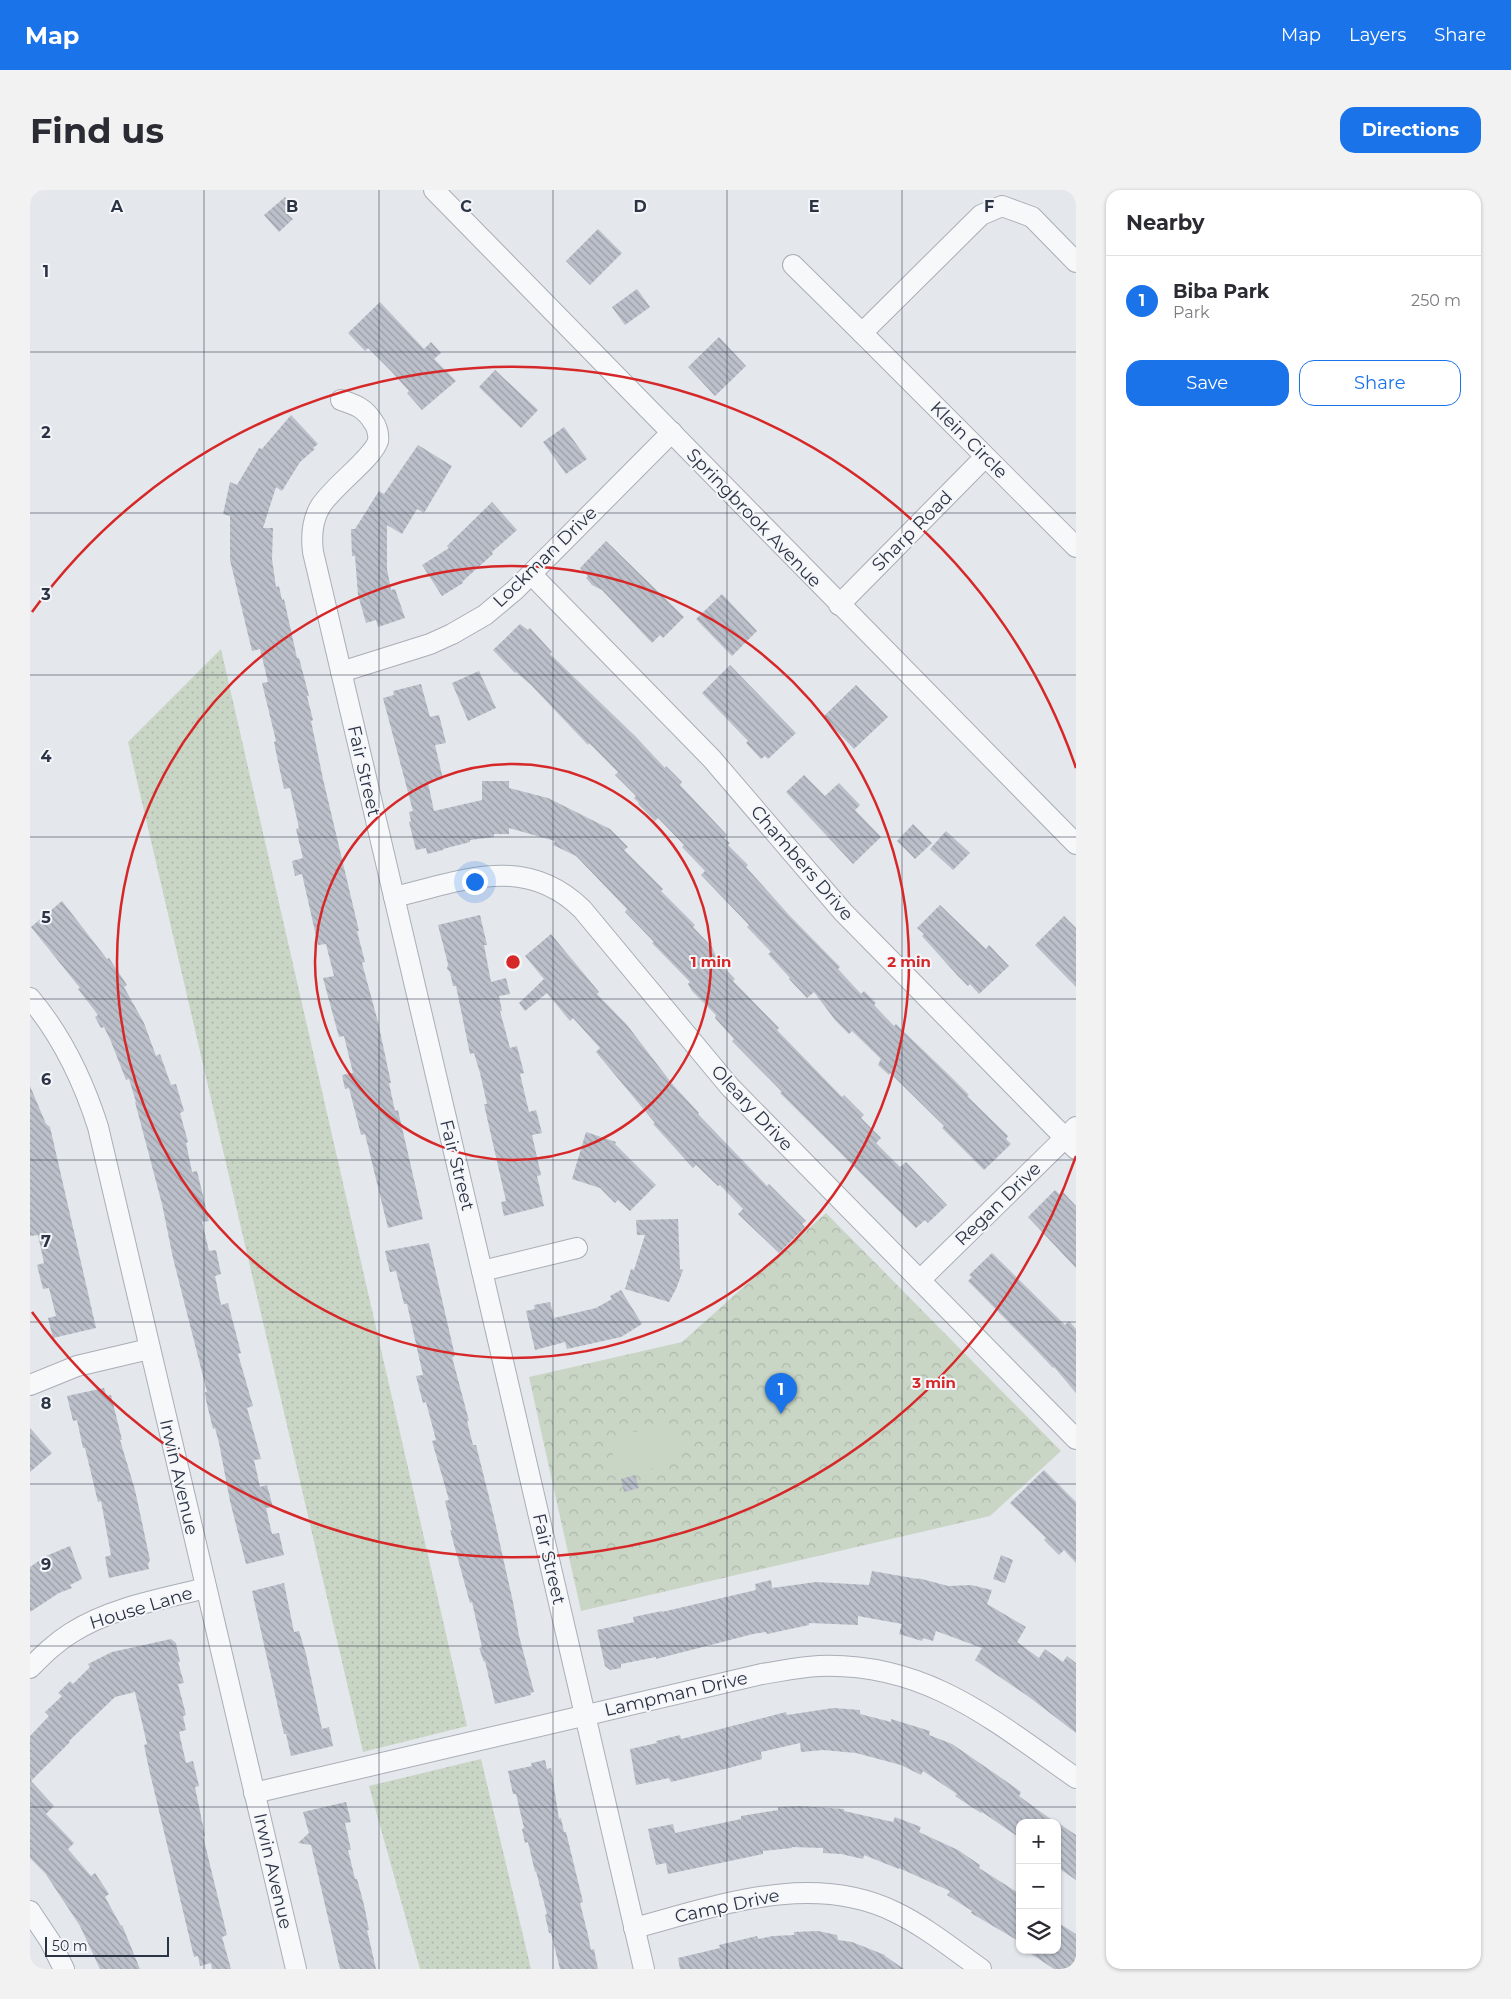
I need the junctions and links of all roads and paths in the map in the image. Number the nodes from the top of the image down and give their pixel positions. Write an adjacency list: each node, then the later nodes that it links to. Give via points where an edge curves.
1 (434, 190): 6 (street, Springbrook Avenue)
2 (1076, 262): 4 (street, via 1032,217 1002,206 981,214)
3 (793, 265): 4 (street, Klein Circle)
4 (862, 333): 7 (street, Klein Circle)
5 (341, 400): 11 (street, Fair Street, via 361,406 376,427 378,440 372,451 328,495 319,508 312,529 313,552)
6 (672, 432): 9 (street, Lockman Drive); 10 (street, Springbrook Avenue)
7 (985, 457): 8 (street, Klein Circle); 10 (street, Sharp Road)
8 (1076, 548)
9 (531, 574): 11 (street, Lockman Drive, via 484,615 452,634); 15 (street, Chambers Drive, via 712,759 843,912)
10 (838, 605): 12 (street, Springbrook Avenue)
11 (341, 672): 13 (street, Fair Street)
12 (1076, 844)
13 (394, 897): 17 (street, Fair Street); 18 (street, Oleary Drive, via 503,874 543,882 568,896 582,908 730,1086)
14 (30, 998): 19 (street, Irwin Avenue, via 57,1034 93,1109)
15 (1072, 1138): 18 (street, Regan Drive)
16 (577, 1248): 17 (street)
17 (482, 1271): 24 (street, Fair Street)
18 (920, 1280): 21 (street, Oleary Drive)
19 (149, 1349): 20 (street, via 77,1366); 22 (street, Irwin Avenue)
20 (30, 1385)
21 (1076, 1439)
22 (206, 1588): 23 (street, House Lane, via 139,1605 90,1622 51,1647); 26 (street, Irwin Avenue)
23 (30, 1668)
24 (585, 1715): 25 (street, Lampman Drive, via 794,1668 873,1669 924,1683 975,1708); 26 (street, Lampman Drive); 28 (street, Fair Street)
25 (1076, 1778)
26 (254, 1793): 30 (street, Irwin Avenue)
27 (30, 1911): 29 (street)
28 (634, 1928): 31 (street, Fair Street); 32 (street, Camp Drive, via 776,1894 835,1895 893,1911)
29 (64, 1969)
30 (296, 1969)
31 (644, 1969)
32 (981, 1969)

